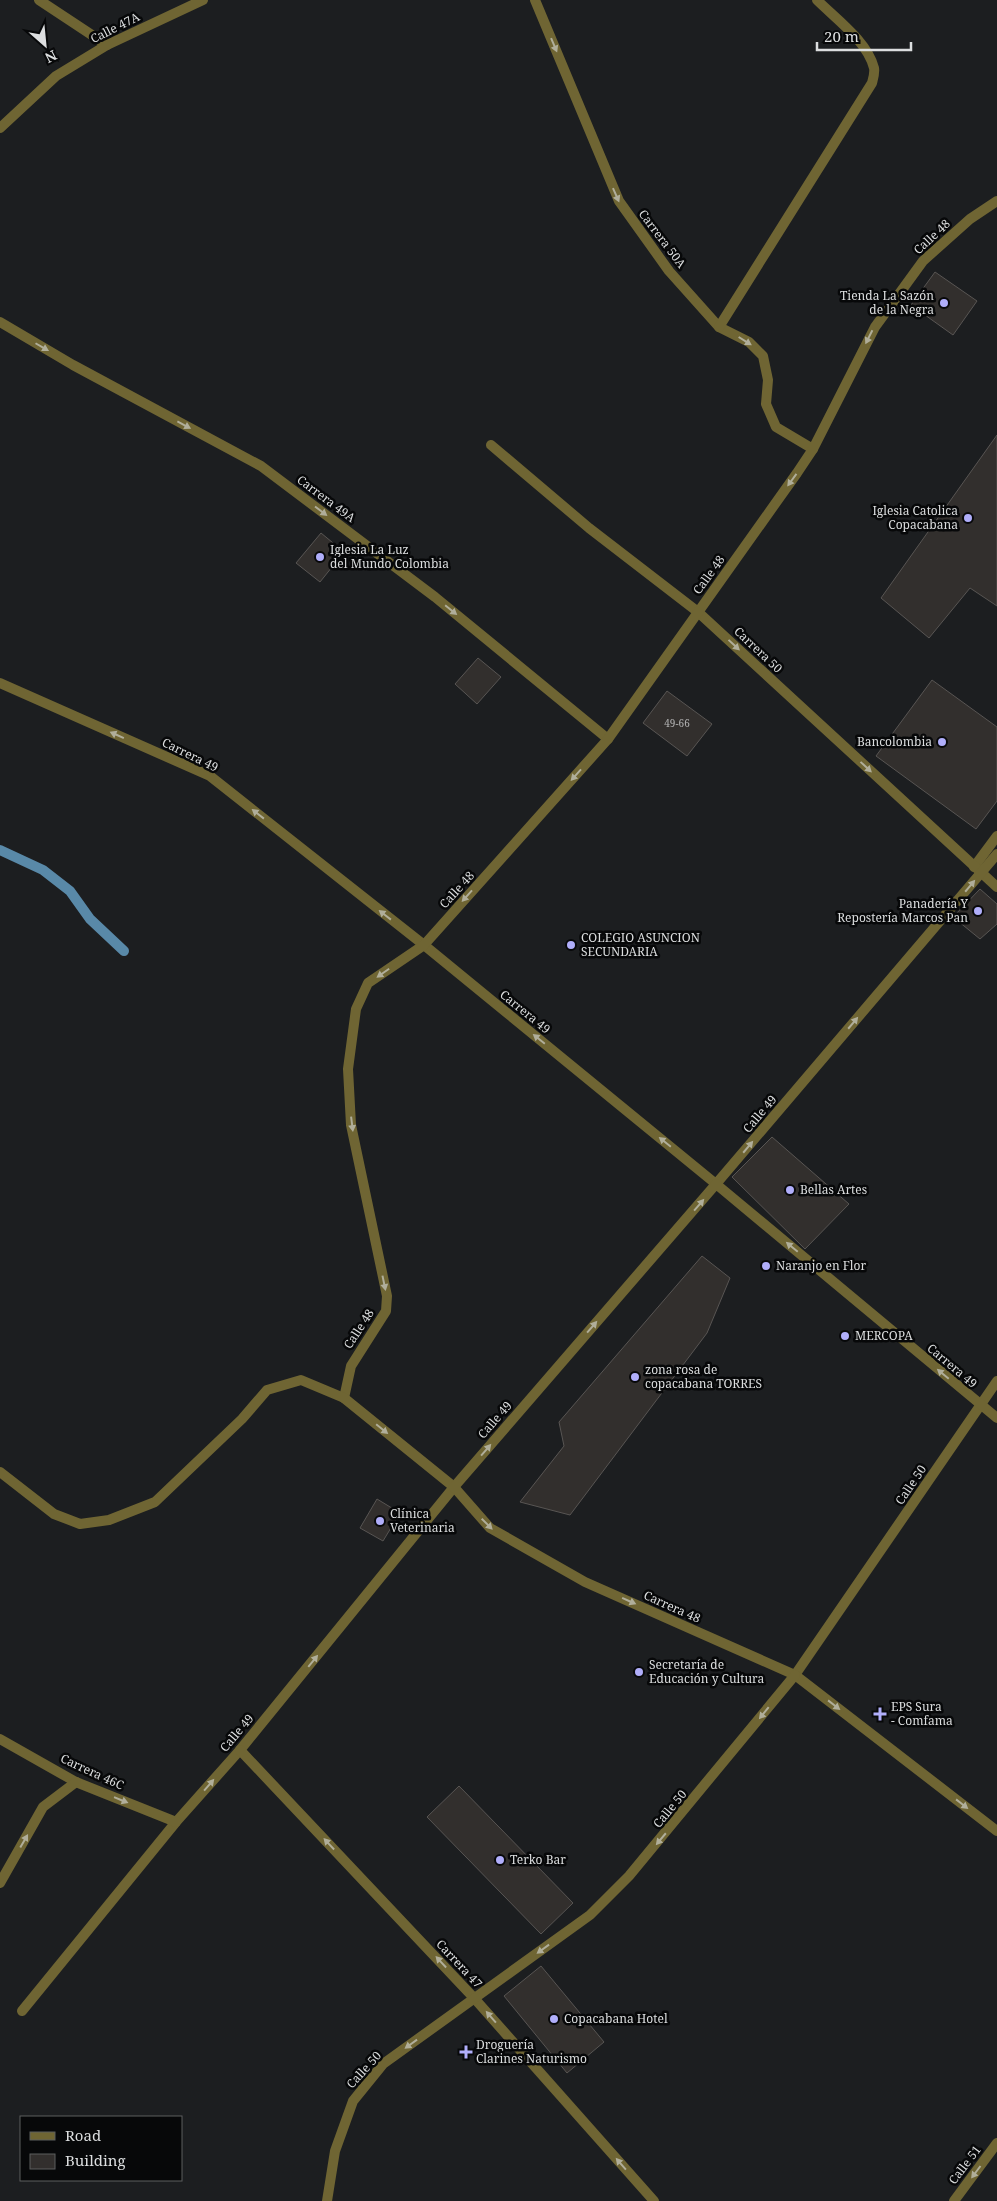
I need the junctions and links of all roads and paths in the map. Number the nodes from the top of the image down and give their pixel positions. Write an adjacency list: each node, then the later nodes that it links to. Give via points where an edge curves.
1 (40, 0): 5 (street)
2 (203, 0): 5 (street, Calle 47A)
3 (535, 0): 9 (street, Carrera 50A, one-way to 9, via 619,201 669,271)
4 (817, 0): 9 (street, via 868,53 875,70 872,83)
5 (107, 45): 6 (street, Calle 47A, via 56,76)
6 (0, 128)
7 (997, 201): 11 (street, Calle 48, one-way to 11, via 970,219 923,262 875,327)
8 (0, 322): 14 (street, Carrera 49A, one-way to 14, via 261,466 434,597)
9 (719, 327): 11 (street, Carrera 50A, one-way to 11, via 750,342 763,356 768,380 766,404 776,427)
10 (491, 445): 12 (street, Carrera 50, via 589,528)
11 (813, 449): 12 (street, Calle 48, one-way to 12)
12 (698, 612): 14 (street, Calle 48); 17 (street, Carrera 50, one-way to 17)
13 (0, 683): 19 (street, Carrera 49, one-way to 13, via 210,776)
14 (608, 739): 19 (street, Calle 48, one-way to 19)
15 (997, 836): 17 (street)
16 (997, 854): 17 (street, Calle 49)
17 (978, 870): 18 (street, Carrera 50); 20 (street, Calle 49, one-way to 17)
18 (997, 887)
19 (424, 945): 20 (street, Carrera 49, one-way to 19); 22 (street, Calle 48, one-way to 22, via 368,983 356,1009 348,1068 351,1125 387,1296 386,1311 350,1366)
20 (716, 1184): 23 (street, Carrera 49, one-way to 20); 26 (street, Calle 49, one-way to 20)
21 (997, 1381): 23 (street, Calle 50)
22 (344, 1398): 25 (street, via 301,1380 267,1390 242,1419 155,1502 109,1520 80,1524 54,1514); 26 (street, Carrera 48, one-way to 26)
23 (980, 1405): 24 (street, Carrera 49); 27 (street, Calle 50)
24 (997, 1418)
25 (0, 1472)
26 (454, 1487): 27 (street, Carrera 48, one-way to 27, via 490,1528 585,1582); 29 (street, Calle 49, one-way to 26)
27 (795, 1675): 32 (street, Carrera 48, one-way to 32); 34 (street, Calle 50, one-way to 34, via 629,1876 590,1915)
28 (0, 1739): 30 (street, Carrera 46C)
29 (240, 1750): 31 (street, Calle 49, one-way to 29); 34 (street, Carrera 47, one-way to 29)
30 (76, 1782): 31 (street, Carrera 46C, one-way to 31); 33 (street, one-way to 30, via 43,1807)
31 (176, 1822): 35 (street, Calle 49)
32 (997, 1831)
33 (0, 1883)
34 (474, 1998): 37 (street, Calle 50, one-way to 37, via 383,2064 353,2101 335,2150); 38 (street, Carrera 47, one-way to 34)
35 (22, 2011)
36 (997, 2143): 39 (street, Calle 51, one-way to 39)
37 (327, 2201)
38 (654, 2201)
39 (954, 2201)

